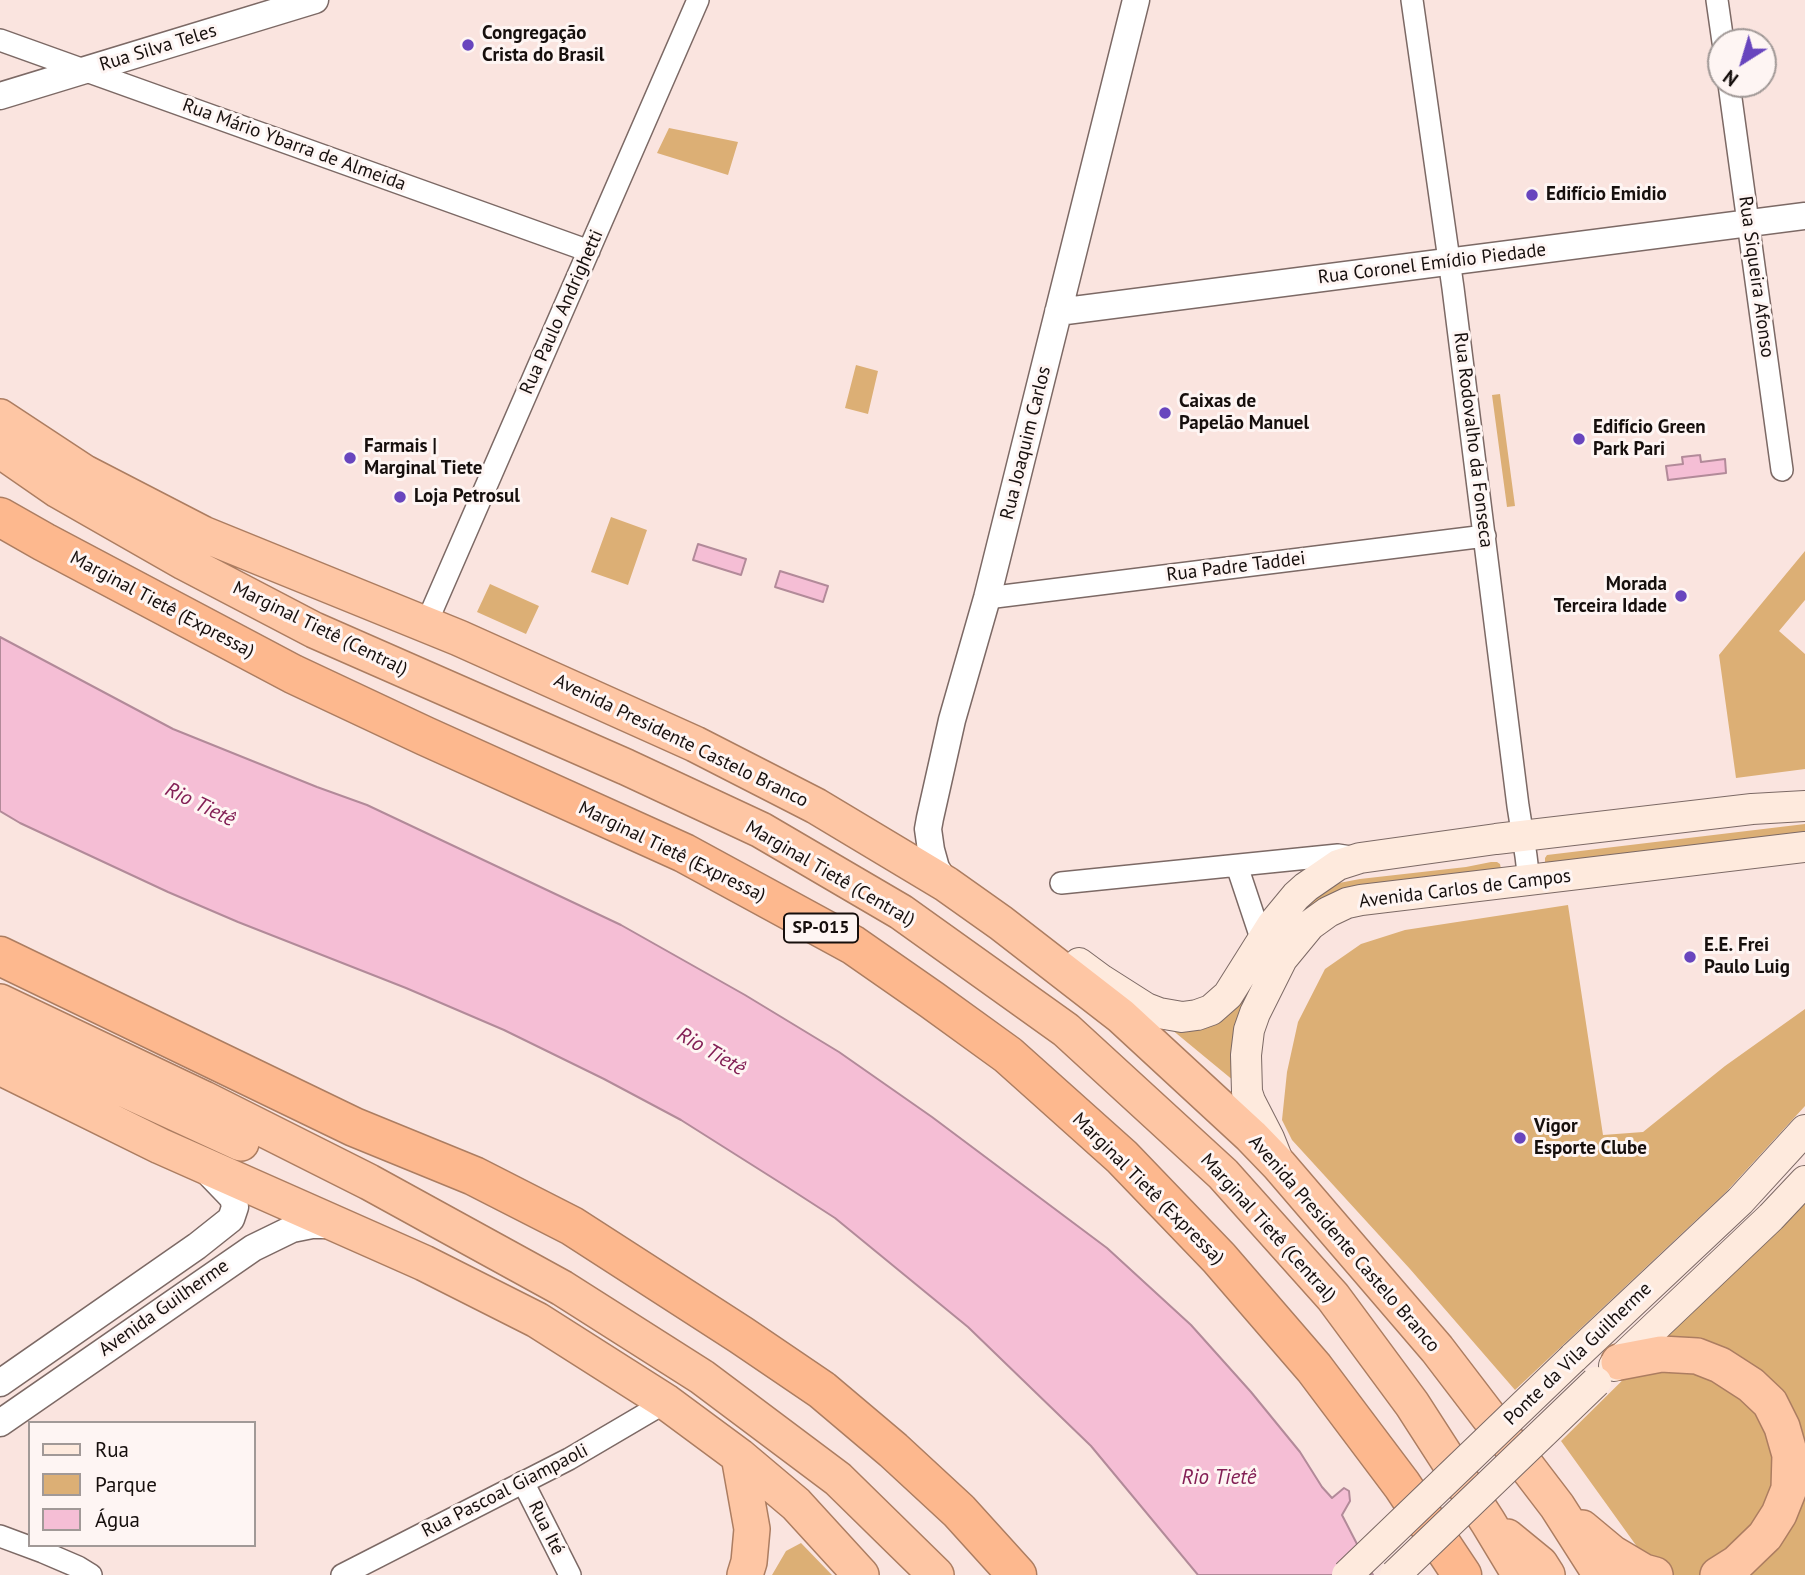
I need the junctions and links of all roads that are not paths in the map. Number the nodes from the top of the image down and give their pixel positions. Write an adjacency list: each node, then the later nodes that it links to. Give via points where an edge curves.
1 (315, 0): 8 (street, Rua Silva Teles)
2 (698, 0): 13 (street, Rua Paulo Andrighetti)
3 (1136, 0): 15 (street, Rua Joaquim Carlos)
4 (1412, 0): 14 (street, Rua Rodovalho da Fonseca)
5 (1717, 0): 6 (street)
6 (1721, 28)
7 (0, 40): 8 (street, Rua Mário Ybarra de Almeida)
8 (87, 70): 9 (street, Rua Silva Teles); 13 (street, Rua Mário Ybarra de Almeida)
9 (0, 96)
10 (1731, 98): 12 (street, Rua Siqueira Afonso)
11 (1805, 216): 12 (street, Rua Coronel Emídio Piedade)
12 (1749, 223): 14 (street, Rua Coronel Emídio Piedade); 18 (street, Rua Siqueira Afonso)
13 (589, 251): 24 (street, Rua Paulo Andrighetti)
14 (1450, 261): 15 (street, Rua Coronel Emídio Piedade); 22 (street, Rua Rodovalho da Fonseca)
15 (1058, 312): 23 (street, Rua Joaquim Carlos)
16 (0, 417): 21 (highway, Avenida Presidente Castelo Branco, via 85,473)
17 (0, 450): 26 (highway, Marginal Tietê (Central), via 58,491 314,630)
18 (1782, 470)
19 (0, 489): 25 (highway, via 138,574 258,640)
20 (0, 517): 25 (highway, Marginal Tietê (Expressa) / SP-015)
21 (203, 534): 24 (highway, Avenida Presidente Castelo Branco); 26 (highway, via 256,574 596,740)
22 (1485, 536): 23 (street, Rua Padre Taddei); 30 (street, Rua Rodovalho da Fonseca)
23 (987, 598): 36 (street, Rua Joaquim Carlos, via 952,720 928,828 933,859)
24 (426, 624): 36 (highway, Avenida Presidente Castelo Branco, via 695,744 816,806)
25 (293, 674): 71 (highway, Marginal Tietê (Expressa) / SP-015, via 684,853 853,945 1008,1055 1122,1157 1227,1268 1314,1368 1402,1485)
26 (626, 767): 58 (highway, Marginal Tietê (Central), via 761,831 901,912 1066,1030 1223,1174 1333,1297 1412,1404)
27 (1805, 785): 29 (main road, via 1783,789)
28 (1805, 806): 29 (main road)
29 (1752, 809): 30 (main road)
30 (1522, 836): 32 (main road); 34 (street, Rua Rodovalho da Fonseca)
31 (1805, 846): 34 (main road, Avenida Carlos de Campos)
32 (1360, 858): 33 (street, via 1338,855); 38 (main road, via 1338,865 1306,887)
33 (1237, 866): 35 (street); 38 (street)
34 (1529, 881): 45 (main road, Avenida Carlos de Campos, via 1361,900 1328,912 1295,941 1255,1013 1245,1055 1247,1092)
35 (1061, 883)
36 (946, 884): 37 (highway, Avenida Presidente Castelo Branco)
37 (1001, 923): 38 (main road, via 1026,922 1146,1008 1182,1017 1205,1013 1223,1001); 45 (highway, Avenida Presidente Castelo Branco, via 1121,1016)
38 (1262, 941)
39 (0, 956): 68 (highway, via 354,1127 474,1176 572,1226 822,1390 959,1511)
40 (0, 1002): 47 (highway)
41 (0, 1032): 47 (highway, via 304,1172)
42 (0, 1068): 44 (highway)
43 (1805, 1130): 69 (main road, Ponte da Vila Guilherme, bridge, via 1740,1201)
44 (202, 1164): 48 (highway); 49 (street, Avenida Guilherme, via 233,1198 231,1219)
45 (1279, 1165): 57 (highway, Avenida Presidente Castelo Branco, via 1437,1349)
46 (1805, 1181): 51 (main road, Ponte da Vila Guilherme)
47 (369, 1182): 67 (highway, via 562,1288 702,1377 838,1479)
48 (341, 1224): 50 (street, Avenida Guilherme, via 312,1225 274,1237); 53 (highway, via 537,1320)
49 (120, 1299): 50 (street); 52 (street, Avenida Guilherme)
50 (139, 1326): 54 (street, Avenida Guilherme)
51 (1607, 1372): 70 (main road, Ponte da Vila Guilherme, bridge); 76 (highway, via 1661,1354 1697,1356 1720,1365 1770,1403 1790,1455 1789,1489 1765,1536)
52 (0, 1382)
53 (666, 1402): 55 (highway); 56 (street, Rua Pascoal Giampaoli)
54 (0, 1423)
55 (739, 1456): 65 (highway, via 752,1528); 66 (highway, via 796,1504)
56 (523, 1482): 63 (street, Rua Pascoal Giampaoli); 64 (street, Rua Ité)
57 (1558, 1506): 74 (highway, Avenida Presidente Castelo Branco); 75 (highway, via 1612,1553)
58 (1488, 1521): 72 (highway, Marginal Tietê (Central)); 73 (highway)
59 (0, 1536): 60 (street)
60 (28, 1546)
61 (30, 1547): 62 (street)
62 (91, 1575)
63 (342, 1575)
64 (570, 1575)
65 (745, 1575)
66 (861, 1575)
67 (936, 1575)
68 (1017, 1575)
69 (1347, 1575)
70 (1395, 1575)
71 (1462, 1575)
72 (1520, 1575)
73 (1547, 1575)
74 (1601, 1575)
75 (1655, 1575)
76 (1718, 1575)

